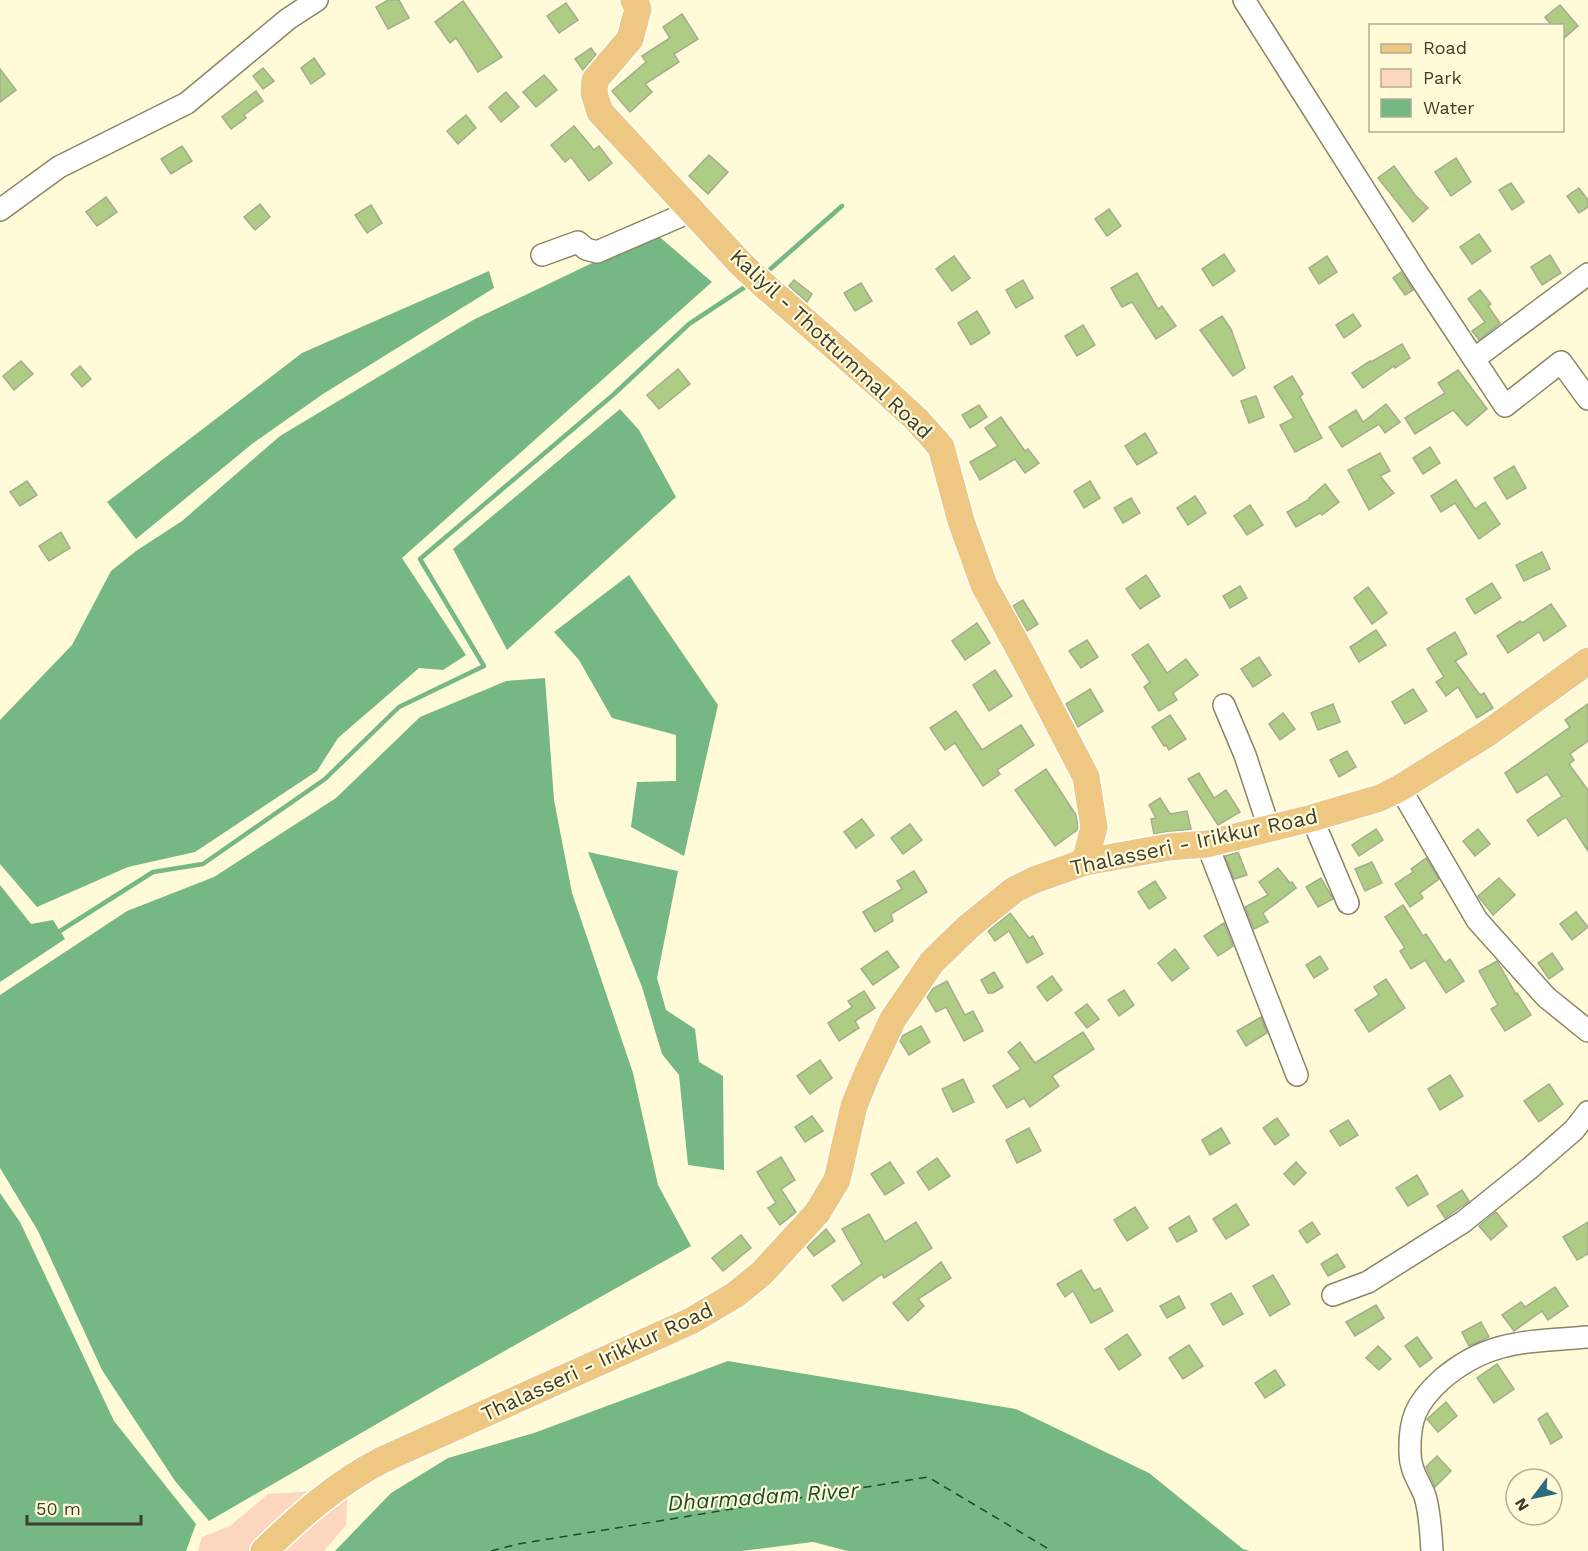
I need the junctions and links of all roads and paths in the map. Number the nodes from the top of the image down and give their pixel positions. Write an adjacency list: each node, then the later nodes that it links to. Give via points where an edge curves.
1 (317, 0): 4 (street, via 288,19 187,103 59,167)
2 (634, 0): 5 (main road, Kaliyil - Thottummal Road, via 638,9 630,39 595,80 594,93 600,112)
3 (1244, 0): 8 (street)
4 (0, 210)
5 (692, 211): 6 (street, via 597,252 578,242); 16 (main road, Kaliyil - Thottummal Road, via 766,288 882,388 941,447 984,585 1086,777 1094,826)
6 (542, 255)
7 (1588, 274): 8 (street)
8 (1474, 359): 9 (street, via 1505,406 1561,362)
9 (1588, 399)
10 (1588, 661): 12 (main road, Thalasseri - Irikkur Road, via 1488,733)
11 (1224, 705): 14 (street)
12 (1400, 788): 13 (main road, Thalasseri - Irikkur Road); 18 (street, via 1477,920 1546,998)
13 (1312, 818): 14 (main road, Thalasseri - Irikkur Road); 17 (street)
14 (1269, 828): 15 (main road, Thalasseri - Irikkur Road)
15 (1207, 844): 16 (main road, Thalasseri - Irikkur Road); 19 (street)
16 (1085, 862): 23 (main road, Thalasseri - Irikkur Road, via 1014,890 932,962 893,1019 867,1074 854,1106 837,1180 817,1213 762,1273 691,1322 351,1477)
17 (1348, 903)
18 (1588, 1031)
19 (1297, 1075)
20 (1588, 1112): 21 (street, via 1556,1146 1463,1222 1368,1282)
21 (1334, 1295)
22 (1588, 1337): 24 (street, via 1511,1344 1485,1351 1459,1365 1416,1408 1409,1455 1414,1477 1425,1496)
23 (264, 1551)
24 (1432, 1551)

